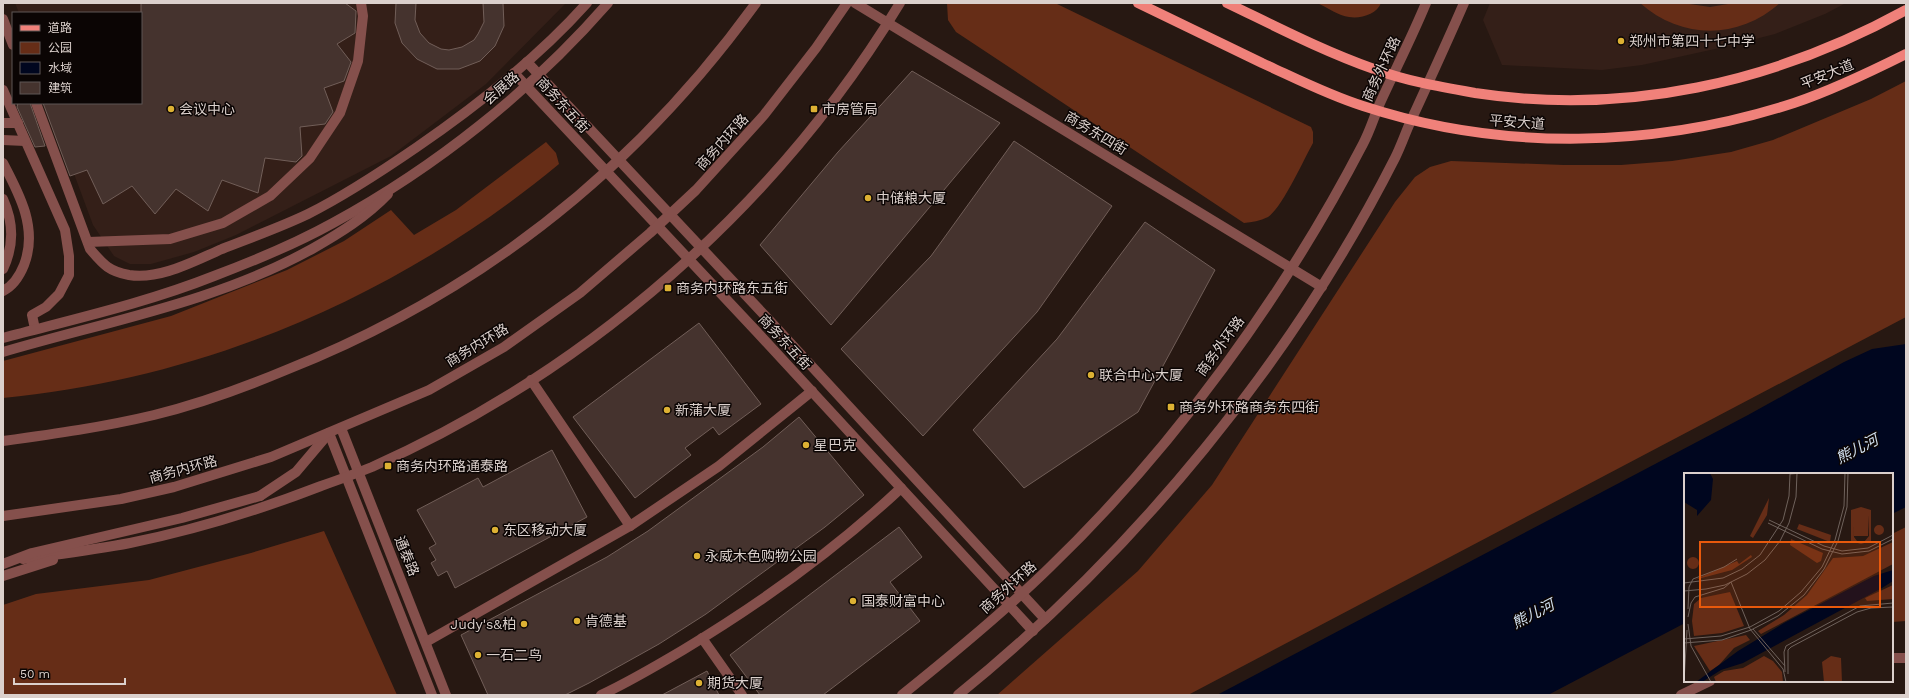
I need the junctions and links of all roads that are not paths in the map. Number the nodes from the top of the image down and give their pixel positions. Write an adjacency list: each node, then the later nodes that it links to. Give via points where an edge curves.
1 (361, 3): 38 (street, via 363,16 358,61 340,113 310,158 270,196 223,223 170,238)
2 (587, 3): 17 (street, 会展路)
3 (608, 3): 19 (street, 会展路)
4 (756, 3): 31 (street, via 706,68)
5 (847, 3): 36 (street, 商务内环路, via 764,116 696,190)
6 (855, 3): 14 (street, 商务东四街)
7 (900, 3): 14 (street)
8 (1138, 3): 25 (main road, 平安大道, via 1301,81)
9 (1226, 3): 20 (main road, 平安大道, via 1317,46)
10 (1426, 3): 20 (street, 商务外环路)
11 (1464, 3): 21 (street)
12 (1906, 10): 21 (main road, 平安大道, via 1857,35 1783,66 1672,93 1620,99 1507,98)
13 (3, 19): 15 (street)
14 (887, 24): 39 (street, via 799,144 728,222); 42 (street, 商务东四街)
15 (12, 42)
16 (1906, 54): 26 (main road, 平安大道, via 1795,103 1679,132 1623,138 1503,137)
17 (527, 62): 18 (street, 会展路); 19 (street, 商务东五街)
18 (514, 74): 22 (street, 商务东五街); 38 (street, 会展路, via 468,112 361,184 308,214 176,268 152,275 130,275 106,268 90,249)
19 (539, 74): 22 (street, 会展路); 31 (street, 商务东五街)
20 (1394, 75): 21 (main road, 平安大道); 25 (street, 商务外环路)
21 (1428, 84): 26 (street)
22 (526, 86): 33 (street, 商务东五街); 34 (street, 会展路, via 502,108)
23 (3, 90): 28 (street)
24 (36, 104): 38 (street, 会展路)
25 (1377, 111): 26 (main road, 平安大道); 42 (street, 商务外环路, via 1364,141)
26 (1411, 120): 43 (street, via 1396,156)
27 (3, 123): 28 (street)
28 (18, 123): 30 (street)
29 (3, 140): 30 (street)
30 (25, 141): 45 (street, via 65,230 69,256 69,275 60,294 32,315)
31 (619, 160): 33 (street); 36 (street, 商务东五街)
32 (3, 163): 44 (street, via 27,217 30,243 20,274)
33 (606, 171): 37 (street, 商务东五街); 52 (street, via 505,254 445,292 348,345 244,387 163,412 107,426)
34 (401, 182): 45 (street, via 333,223 213,277 145,300); 47 (street, via 342,232 261,275 155,311)
35 (3, 199): 41 (street, via 12,229 9,256)
36 (670, 214): 37 (street, 商务内环路); 39 (street, 商务东五街)
37 (658, 226): 40 (street, 商务东五街); 50 (street, 商务内环路, via 580,293 504,347 429,390)
38 (88, 242)
39 (701, 247): 40 (street); 61 (street, 商务东五街)
40 (688, 259): 48 (street, via 572,353); 49 (street, 商务东五街)
41 (3, 269)
42 (1292, 269): 43 (street, 商务东四街); 61 (street, 商务外环路, via 1223,367 1142,470 1079,538)
43 (1322, 287): 63 (street, via 1251,388 1173,487 1109,557)
44 (3, 291)
45 (35, 329): 46 (street)
46 (3, 338)
47 (3, 352)
48 (531, 380): 53 (street, via 451,427); 57 (street)
49 (812, 391): 55 (street, 商务东五街); 57 (street, via 719,466)
50 (341, 428): 51 (street, 商务内环路); 53 (street, 通泰路)
51 (329, 433): 54 (street, 通泰路); 56 (street, 商务内环路, via 271,457 174,487 107,502); 59 (street, bridge, via 296,472 260,496)
52 (3, 441)
53 (358, 472): 54 (street); 66 (street, 通泰路)
54 (346, 476): 58 (street, via 286,499 193,528); 70 (street, 通泰路)
55 (901, 488): 62 (street, 商务东五街); 65 (street, via 835,546 765,597)
56 (3, 516)
57 (630, 526): 66 (street)
58 (77, 552): 59 (street); 60 (street)
59 (3, 562)
60 (3, 576)
61 (1022, 594): 62 (street, 商务外环路); 63 (street, 商务东五街)
62 (1009, 605): 64 (street, 商务东五街); 74 (street, 商务外环路)
63 (1046, 619): 64 (street)
64 (1033, 631): 75 (street)
65 (702, 638): 72 (street); 73 (street)
66 (426, 642): 71 (street, 通泰路)
67 (1893, 658): 68 (street)
68 (1906, 658)
69 (1708, 682): 76 (street)
70 (432, 695)
71 (446, 695)
72 (601, 695)
73 (742, 695)
74 (902, 695)
75 (958, 695)
76 (1681, 695)

